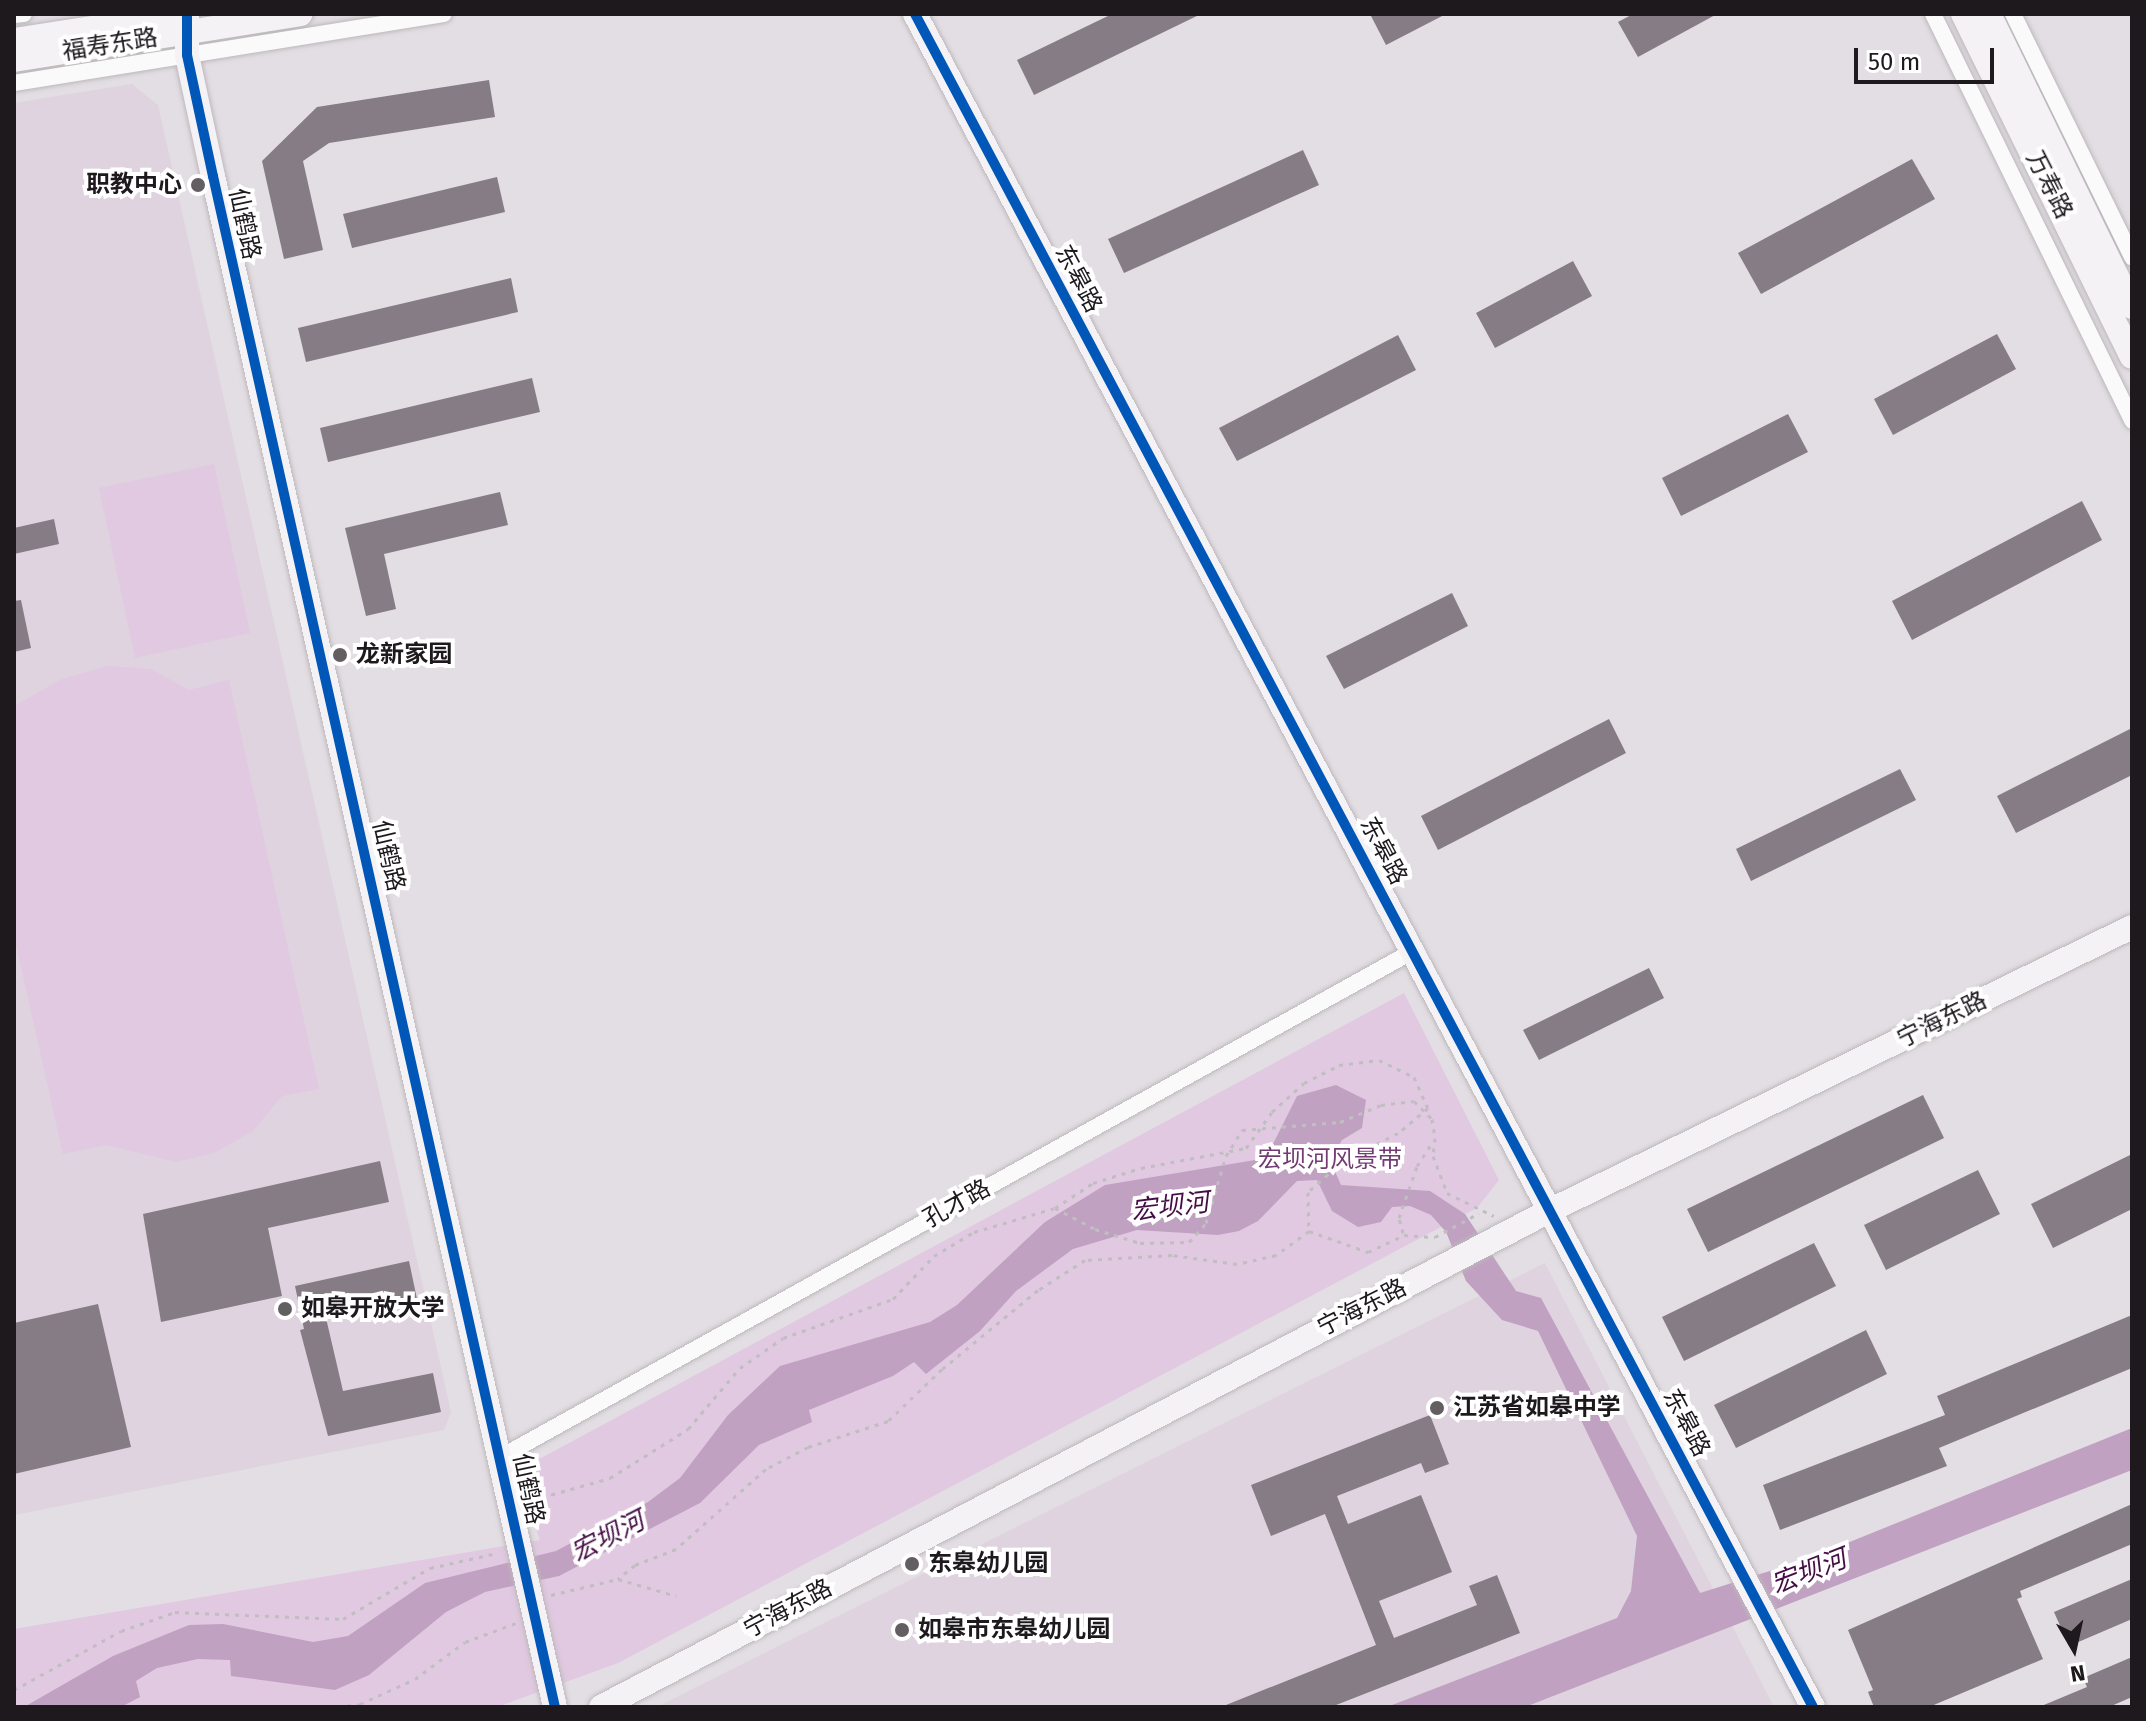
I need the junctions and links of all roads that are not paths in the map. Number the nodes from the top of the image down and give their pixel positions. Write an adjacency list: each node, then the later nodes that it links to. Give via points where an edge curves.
1 (24, 14): 9 (street)
2 (300, 14): 10 (street, 福寿东路)
3 (443, 14): 10 (street)
4 (915, 14): 19 (street, 东皋路)
5 (1933, 14): 17 (street)
6 (1963, 14): 16 (street, 万寿路)
7 (1989, 14): 15 (street, 万寿路)
8 (2013, 14): 14 (street)
9 (14, 15)
10 (176, 26): 11 (street, 福寿东路); 12 (street, 福寿东路); 13 (street); 21 (street, 仙鹤路)
11 (14, 40)
12 (14, 60)
13 (14, 83)
14 (2132, 257)
15 (2132, 307)
16 (2132, 357)
17 (2132, 421)
18 (2132, 927): 20 (street, 宁海东路)
19 (1413, 951): 20 (street, 东皋路); 21 (street, 孔才路)
20 (1551, 1210): 23 (street, 宁海东路); 24 (street, 东皋路)
21 (501, 1457): 22 (street, 仙鹤路)
22 (555, 1707)
23 (601, 1707)
24 (1813, 1707)

